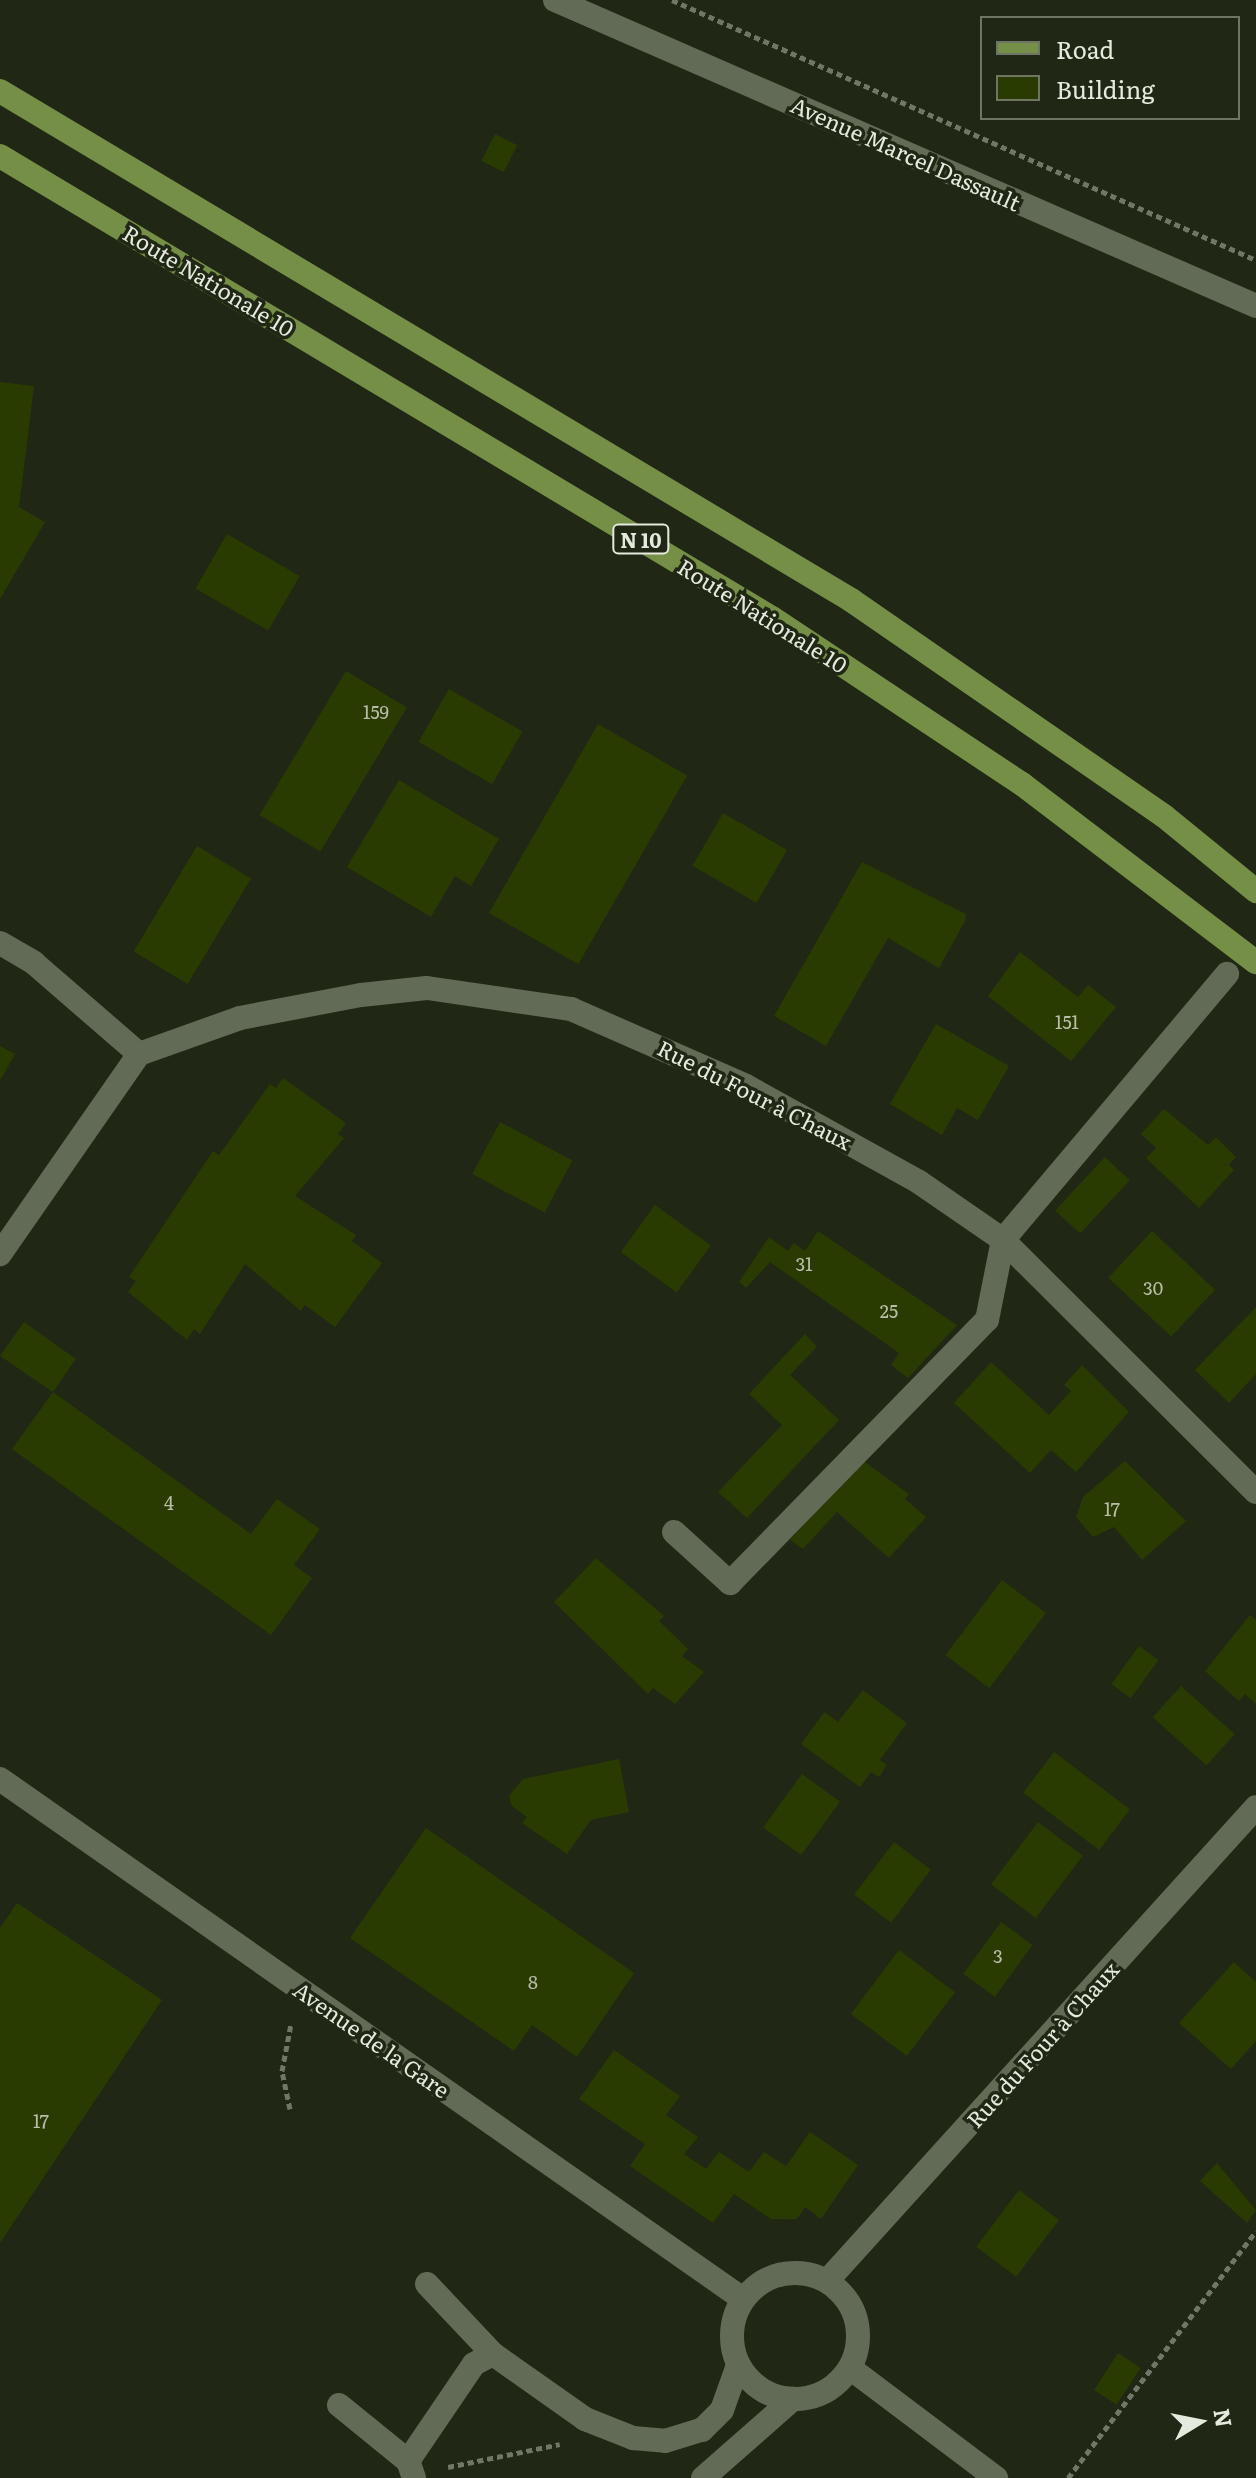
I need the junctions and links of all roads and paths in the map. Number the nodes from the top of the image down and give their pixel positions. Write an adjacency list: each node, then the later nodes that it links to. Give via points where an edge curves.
1 (555, 0): 6 (street, Avenue Marcel Dassault)
2 (672, 0): 5 (path)
3 (0, 91): 7 (main road, N 10, via 693,500 998,699 1164,816)
4 (0, 156): 9 (main road, Route Nationale 10 / N 10, via 772,618 1022,784)
5 (1256, 260)
6 (1256, 306)
7 (1256, 891)
8 (0, 943): 11 (street, via 34,963)
9 (1256, 962)
10 (1227, 974): 12 (street)
11 (139, 1054): 12 (street, Rue du Four à Chaux, via 240,1018 374,993 427,988 571,1009 746,1086 919,1182); 13 (street)
12 (1003, 1240): 14 (street, Rue du Four à Chaux); 15 (street, via 987,1320 730,1583)
13 (0, 1254)
14 (1256, 1492)
15 (674, 1532)
16 (0, 1779): 18 (street, Avenue de la Gare)
17 (1256, 1807): 21 (street, Rue du Four à Chaux)
18 (310, 1995): 19 (path, via 283,2043); 23 (street, Avenue de la Gare)
19 (290, 2109)
20 (1256, 2231): 33 (path)
21 (827, 2281): 23 (street, via 796,2272 775,2275); 26 (street, via 856,2316)
22 (427, 2284): 24 (street)
23 (743, 2299): 25 (street, via 732,2331)
24 (493, 2354): 29 (street); 30 (street, via 474,2364)
25 (738, 2365): 27 (street, via 761,2389); 29 (street, via 722,2410 702,2430 665,2441 633,2438)
26 (850, 2368): 27 (street, via 820,2394); 32 (street)
27 (793, 2399): 31 (street)
28 (339, 2405): 30 (street)
29 (585, 2419): 30 (path, via 566,2443)
30 (419, 2470)
31 (703, 2478)
32 (996, 2478)
33 (1068, 2478)

